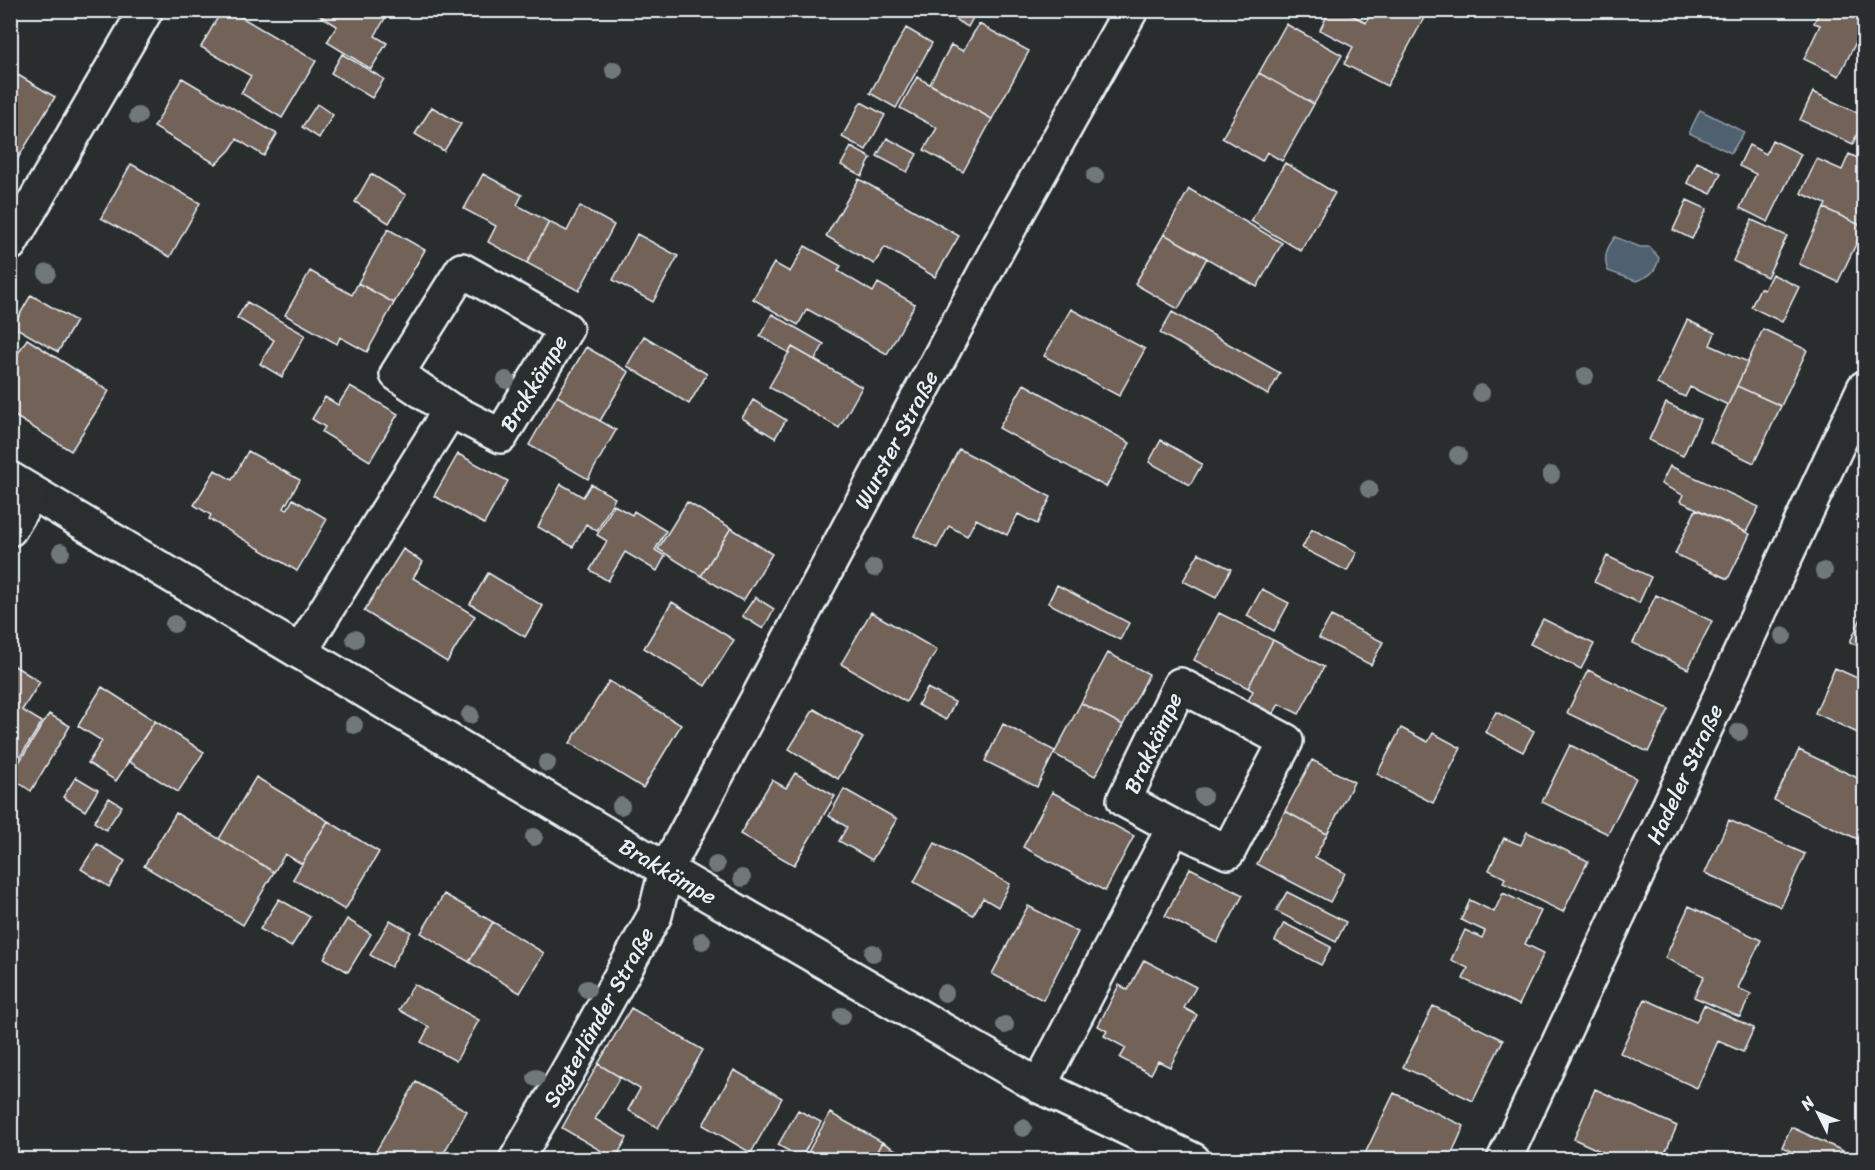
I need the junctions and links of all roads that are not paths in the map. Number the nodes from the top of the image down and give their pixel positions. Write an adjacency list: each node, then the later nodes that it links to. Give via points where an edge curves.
1 (146, 10): 3 (street)
2 (1131, 10): 10 (street, Wurster Straße, via 993,257)
3 (10, 244)
4 (1864, 388): 14 (street, Hadeler Straße)
5 (450, 410): 5 (street, Brakkämpe, via 501,436 566,329 462,270 396,374); 8 (street)
6 (21, 486): 7 (street); 8 (street, Brakkämpe)
7 (10, 529)
8 (300, 652): 10 (street, Brakkämpe)
9 (1174, 827): 9 (street, Brakkämpe, via 1228,852 1286,741 1180,685 1124,800); 11 (street)
10 (666, 870): 11 (street, Brakkämpe); 12 (street, Sagterländer Straße, via 655,915)
11 (1039, 1086): 13 (street, Brakkämpe)
12 (516, 1160)
13 (1193, 1160)
14 (1504, 1160)

